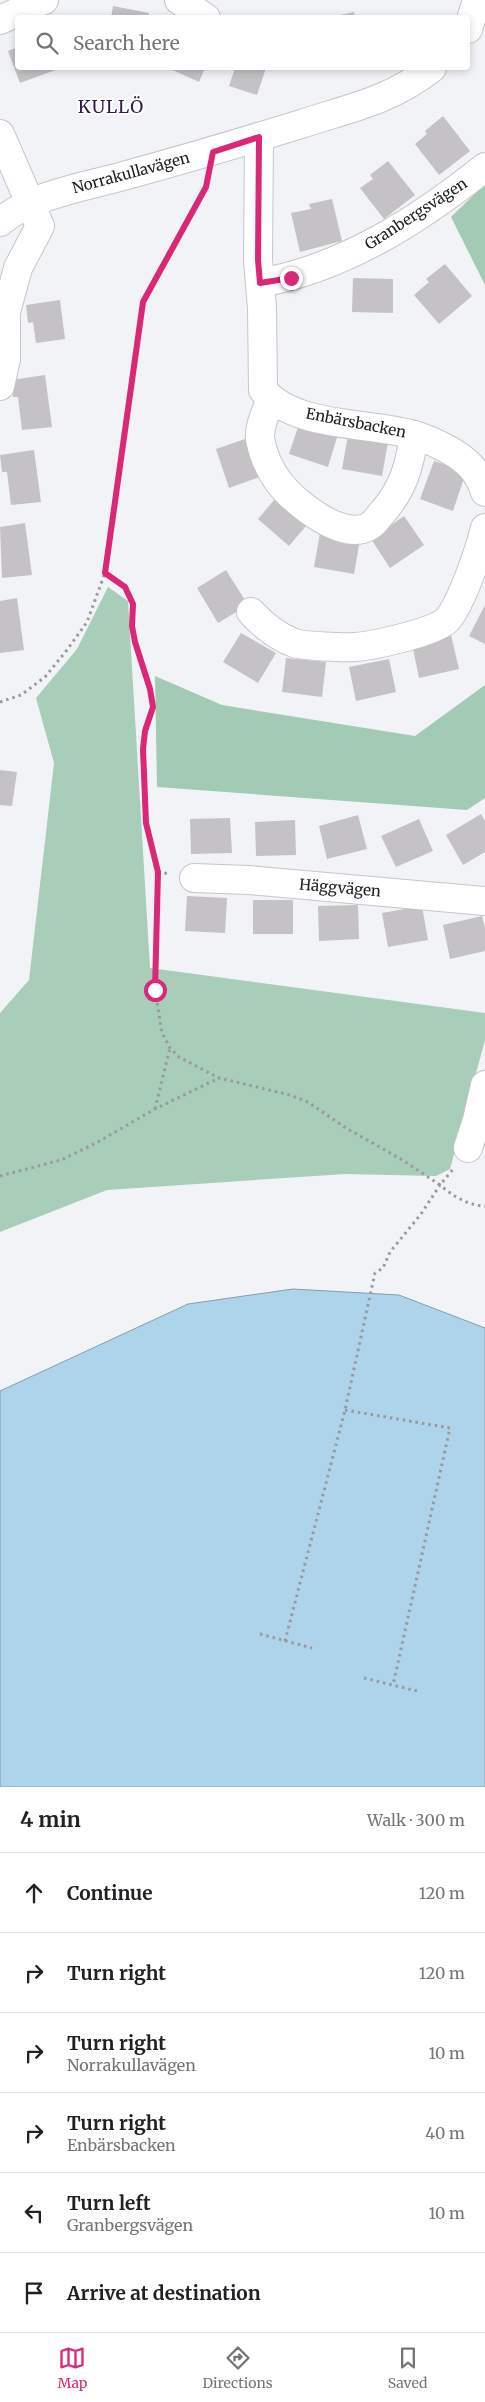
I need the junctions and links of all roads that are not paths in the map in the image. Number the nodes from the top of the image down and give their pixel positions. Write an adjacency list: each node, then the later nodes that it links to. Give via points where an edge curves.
1 (44, 0): 4 (street)
2 (179, 0): 3 (street)
3 (202, 15)
4 (0, 20)
5 (429, 70): 7 (street, Norrakullavägen, via 415,81 367,105)
6 (0, 134): 9 (street)
7 (259, 137): 9 (street, Norrakullavägen, via 55,194); 11 (street)
8 (485, 167): 11 (street, Granbergsvägen, via 388,235 322,268)
9 (32, 204): 10 (street, Norrakullavägen); 12 (street, via 40,226 18,268 6,312 6,359)
10 (0, 222)
11 (260, 283): 13 (street, via 263,390)
12 (0, 386)
13 (271, 399): 14 (street, Enbärsbacken, via 311,416); 14 (street, Enbärsbacken, via 262,420 260,438 265,458 279,482 296,500 342,529 371,526 387,508 403,484)
14 (414, 435): 15 (street, Enbärsbacken, via 465,460 481,479)
15 (485, 492)
16 (485, 528): 17 (street, via 457,605 446,621 431,628 355,648 295,643 262,624)
17 (251, 612)
18 (194, 878): 19 (street, Häggvägen)
19 (485, 901)
20 (485, 1085): 21 (street)
21 (468, 1148)

